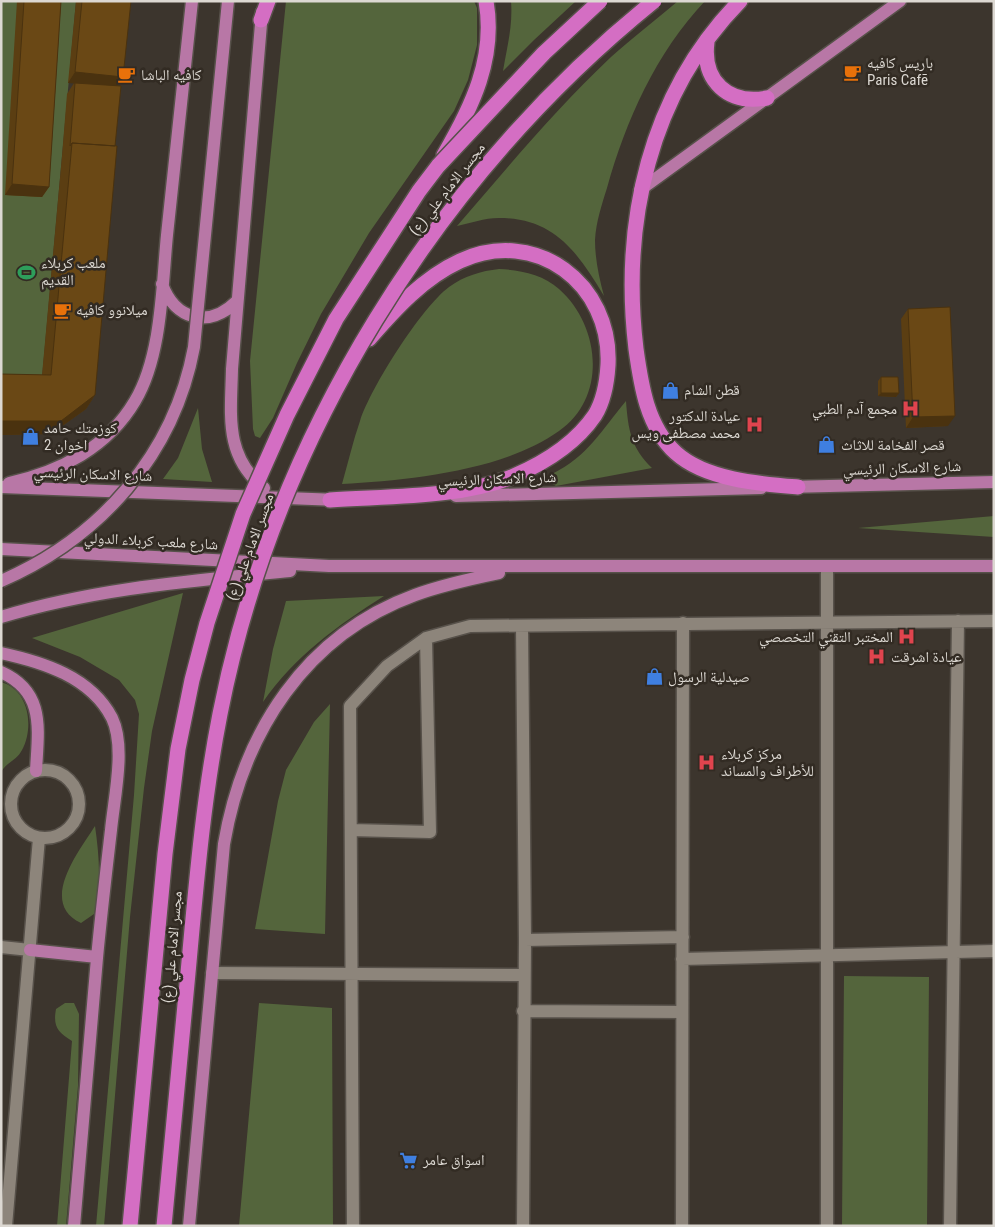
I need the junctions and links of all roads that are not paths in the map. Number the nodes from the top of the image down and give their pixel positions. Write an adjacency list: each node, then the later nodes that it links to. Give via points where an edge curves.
1 (192, 1): 15 (main road)
2 (228, 1): 28 (main road, bridge, via 194,347 184,387 154,453 118,501 55,554)
3 (263, 1): 10 (main road)
4 (268, 1): 10 (highway)
5 (486, 1): 13 (highway, bridge, via 488,47 480,83)
6 (600, 1): 13 (highway, مجسر الامام علي (ع), bridge, via 544,53)
7 (654, 1): 17 (highway, مجسر الامام علي (ع), bridge, via 572,73 479,173 431,235)
8 (740, 1): 11 (highway)
9 (900, 1): 12 (main road)
10 (261, 20): 16 (main road)
11 (707, 42): 12 (highway, via 707,66 720,87 742,99); 14 (highway, via 681,82 661,124)
12 (767, 98): 14 (main road)
13 (438, 166): 58 (highway, مجسر الامام علي (ع), bridge, via 418,191 336,319 298,392 243,514 207,623 178,749)
14 (640, 190): 20 (highway, via 634,230 633,322 645,396 661,436 677,454 692,464 718,474 750,483)
15 (162, 284): 16 (main road, via 180,310 199,318 220,314); 19 (main road, via 154,346 146,375 136,400 122,420 106,438 63,466)
16 (237, 301): 21 (main road, via 232,369 232,439 244,468 266,489)
17 (361, 348): 22 (highway, bridge, via 415,290 459,261 488,252 516,250 536,255 562,268 583,287 600,316 608,350 605,393 596,414 582,432 544,460 512,476 486,486 461,490); 59 (highway, مجسر الامام علي (ع), bridge, via 306,452 279,515 259,569 226,685 211,761 198,859)
18 (994, 482): 20 (main road, شارع الاسكان الرئيسي)
19 (1, 486): 21 (main road, شارع الاسكان الرئيسي)
20 (798, 487): 22 (main road, شارع الاسكان الرئيسي)
21 (279, 496): 22 (main road, شارع الاسكان الرئيسي)
22 (330, 500)
23 (1, 549): 24 (main road, شارع ملعب كربلاء الدولي)
24 (329, 566): 27 (main road); 29 (main road, via 130,587)
25 (994, 566): 26 (main road)
26 (827, 567): 27 (main road); 30 (street)
27 (524, 568): 50 (main road, via 448,584 380,610 325,650 282,697 250,752 230,812)
28 (1, 582)
29 (1, 617)
30 (828, 621): 31 (street); 33 (street); 47 (street)
31 (958, 621): 32 (street); 46 (street)
32 (994, 621)
33 (683, 623): 34 (street); 41 (street)
34 (522, 626): 35 (street, via 470,626); 42 (street)
35 (426, 638): 39 (street, via 386,666 350,706); 39 (street, via 430,832)
36 (1, 653): 48 (main road, via 59,670 83,686 103,704 118,738)
37 (1, 672): 38 (main road, via 25,687 34,703 38,732)
38 (36, 771): 40 (street, via 17,784 11,806 20,827 28,835); 40 (street, via 47,770 68,778 78,797 79,808 70,828 61,835)
39 (351, 830): 51 (street)
40 (40, 838): 44 (street)
41 (683, 937): 42 (street); 49 (street)
42 (525, 940): 52 (street)
43 (1, 947): 44 (street)
44 (30, 950): 48 (main road); 55 (street)
45 (994, 951): 46 (street)
46 (954, 952): 47 (street); 65 (street)
47 (828, 956): 49 (street); 64 (street)
48 (97, 957): 57 (main road)
49 (682, 959): 54 (street)
50 (212, 973): 51 (street); 60 (main road)
51 (352, 974): 52 (street); 61 (street)
52 (524, 975): 53 (street)
53 (523, 1011): 54 (street); 62 (street)
54 (682, 1012): 63 (street)
55 (4, 1212): 56 (street)
56 (6, 1226)
57 (74, 1226)
58 (130, 1226)
59 (164, 1226)
60 (189, 1226)
61 (353, 1226)
62 (523, 1226)
63 (682, 1226)
64 (827, 1226)
65 (950, 1226)

